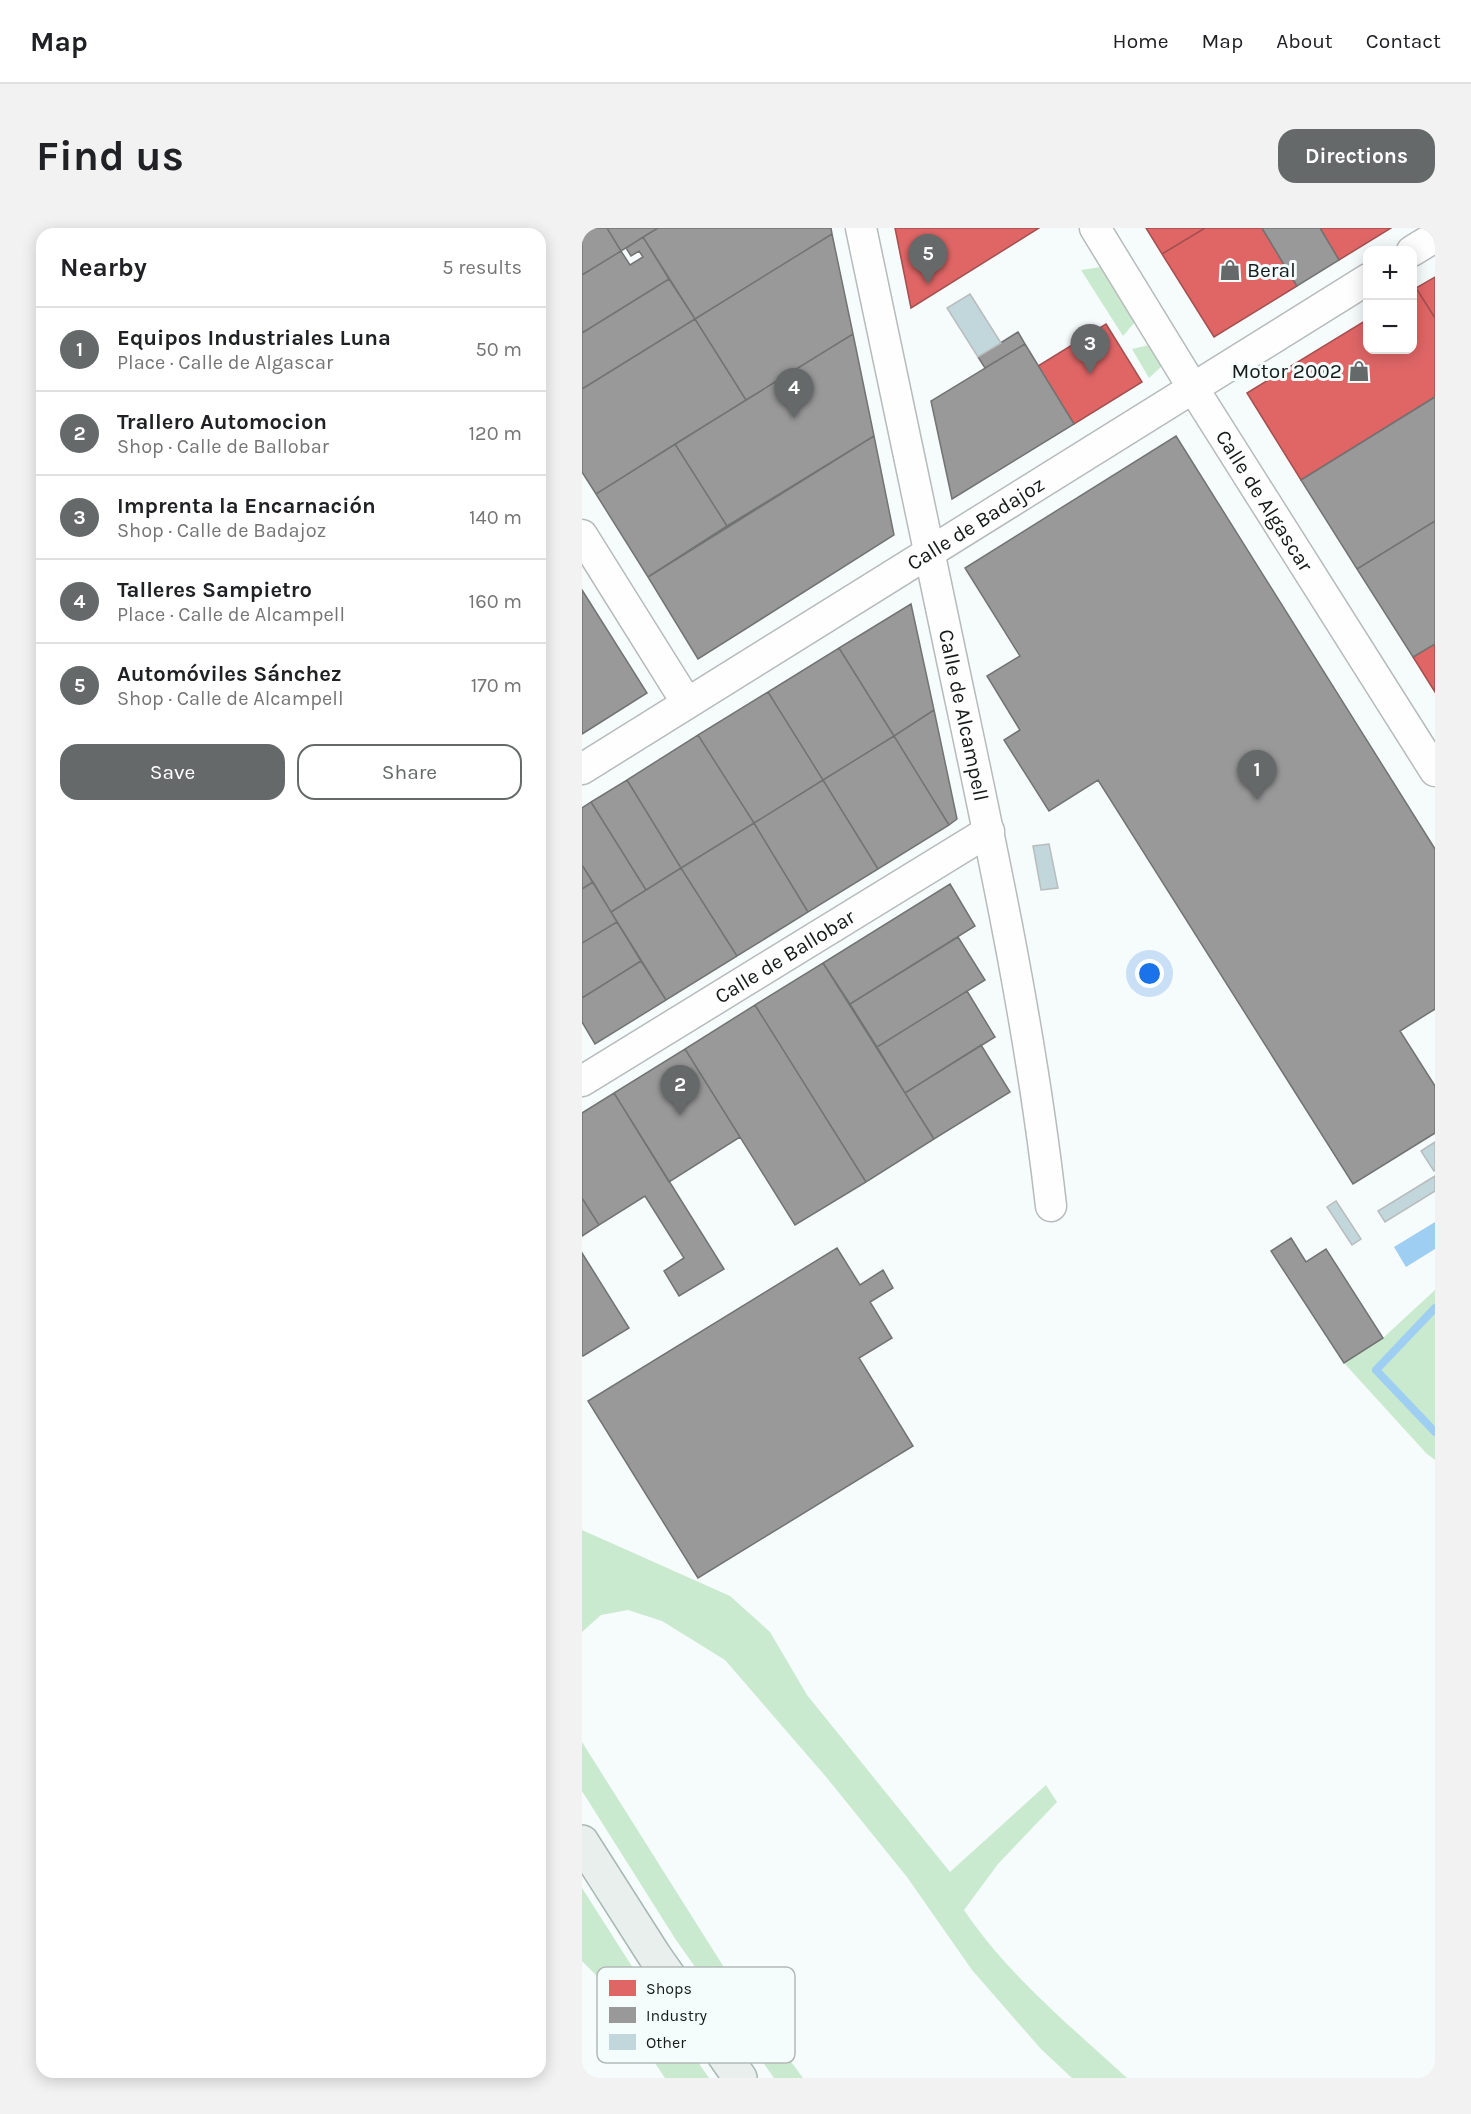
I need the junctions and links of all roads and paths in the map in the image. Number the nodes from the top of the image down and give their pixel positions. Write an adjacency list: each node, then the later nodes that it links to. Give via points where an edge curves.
1 (861, 228): 8 (street, Calle de Alcampell)
2 (1095, 228): 6 (street, Calle de Algascar)
3 (1435, 237): 4 (street)
4 (1417, 248)
5 (1363, 282): 6 (street, Calle de Badajoz)
6 (1193, 388): 8 (street, Calle de Badajoz); 11 (street, Calle de Algascar)
7 (582, 535): 9 (street)
8 (929, 552): 9 (street, Calle de Badajoz); 12 (street, Calle de Alcampell)
9 (687, 703): 10 (street, Calle de Badajoz)
10 (582, 769)
11 (1435, 771)
12 (989, 831): 13 (street, Calle de Ballobar); 14 (street, Calle de Alcampell, via 1032,1059)
13 (582, 1081)
14 (1051, 1206)
15 (582, 1842): 16 (main road)
16 (662, 1967)
17 (730, 2063): 18 (main road)
18 (740, 2078)

